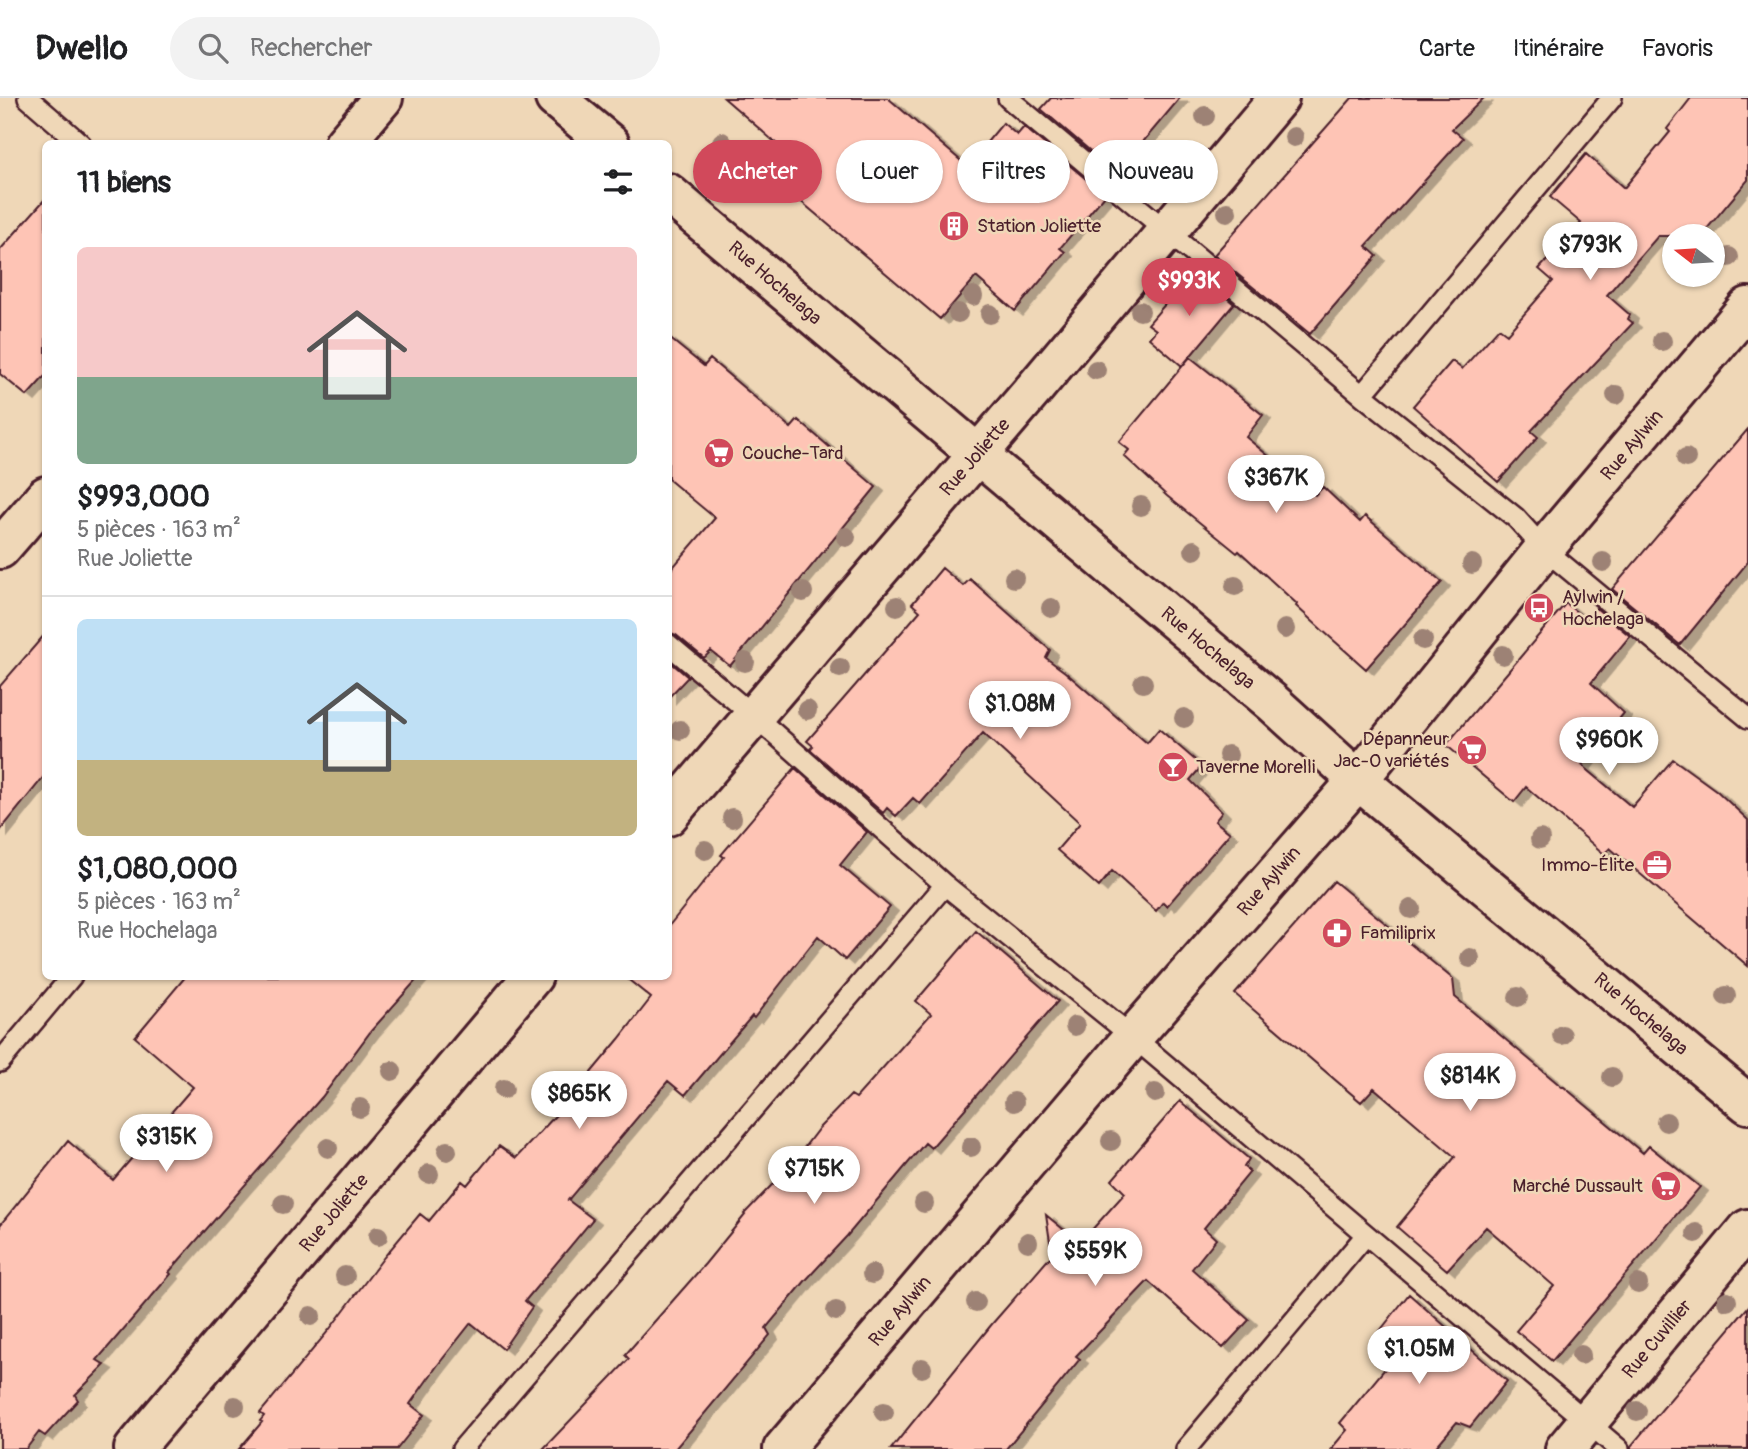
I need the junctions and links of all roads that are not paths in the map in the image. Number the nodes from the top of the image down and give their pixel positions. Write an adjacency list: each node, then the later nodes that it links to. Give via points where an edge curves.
1 (29, 98): 7 (lane)
2 (383, 98): 8 (street)
3 (555, 98): 9 (street)
4 (1008, 98): 11 (lane)
5 (1279, 98): 11 (street, Rue Joliette)
6 (1612, 98): 13 (lane)
7 (76, 140)
8 (347, 140)
9 (605, 140)
10 (672, 196): 14 (street, Rue Hochelaga)
11 (1167, 231): 13 (lane); 14 (street, Rue Joliette)
12 (1748, 307): 17 (street, Rue Aylwin)
13 (1362, 395): 17 (lane, via 1516,518)
14 (978, 453): 19 (street, Rue Joliette); 21 (street, Rue Hochelaga)
15 (42, 501): 16 (street)
16 (0, 549)
17 (1544, 549): 20 (lane); 21 (street, Rue Aylwin)
18 (672, 646): 19 (lane)
19 (753, 715): 22 (street, Rue Joliette); 23 (lane)
20 (1748, 718)
21 (1358, 780): 26 (street, Rue Aylwin); 28 (street, Rue Hochelaga)
22 (672, 811)
23 (945, 885): 26 (lane); 33 (lane)
24 (69, 980): 27 (lane)
25 (530, 980): 32 (street, Rue Joliette)
26 (1133, 1037): 30 (lane); 34 (street, Rue Aylwin)
27 (0, 1062)
28 (1748, 1104)
29 (1748, 1229): 31 (street, Rue Cuvillier)
30 (1366, 1236): 31 (lane); 35 (lane)
31 (1576, 1436): 36 (lane)
32 (134, 1449)
33 (462, 1449)
34 (783, 1449)
35 (1186, 1449)
36 (1619, 1449)

